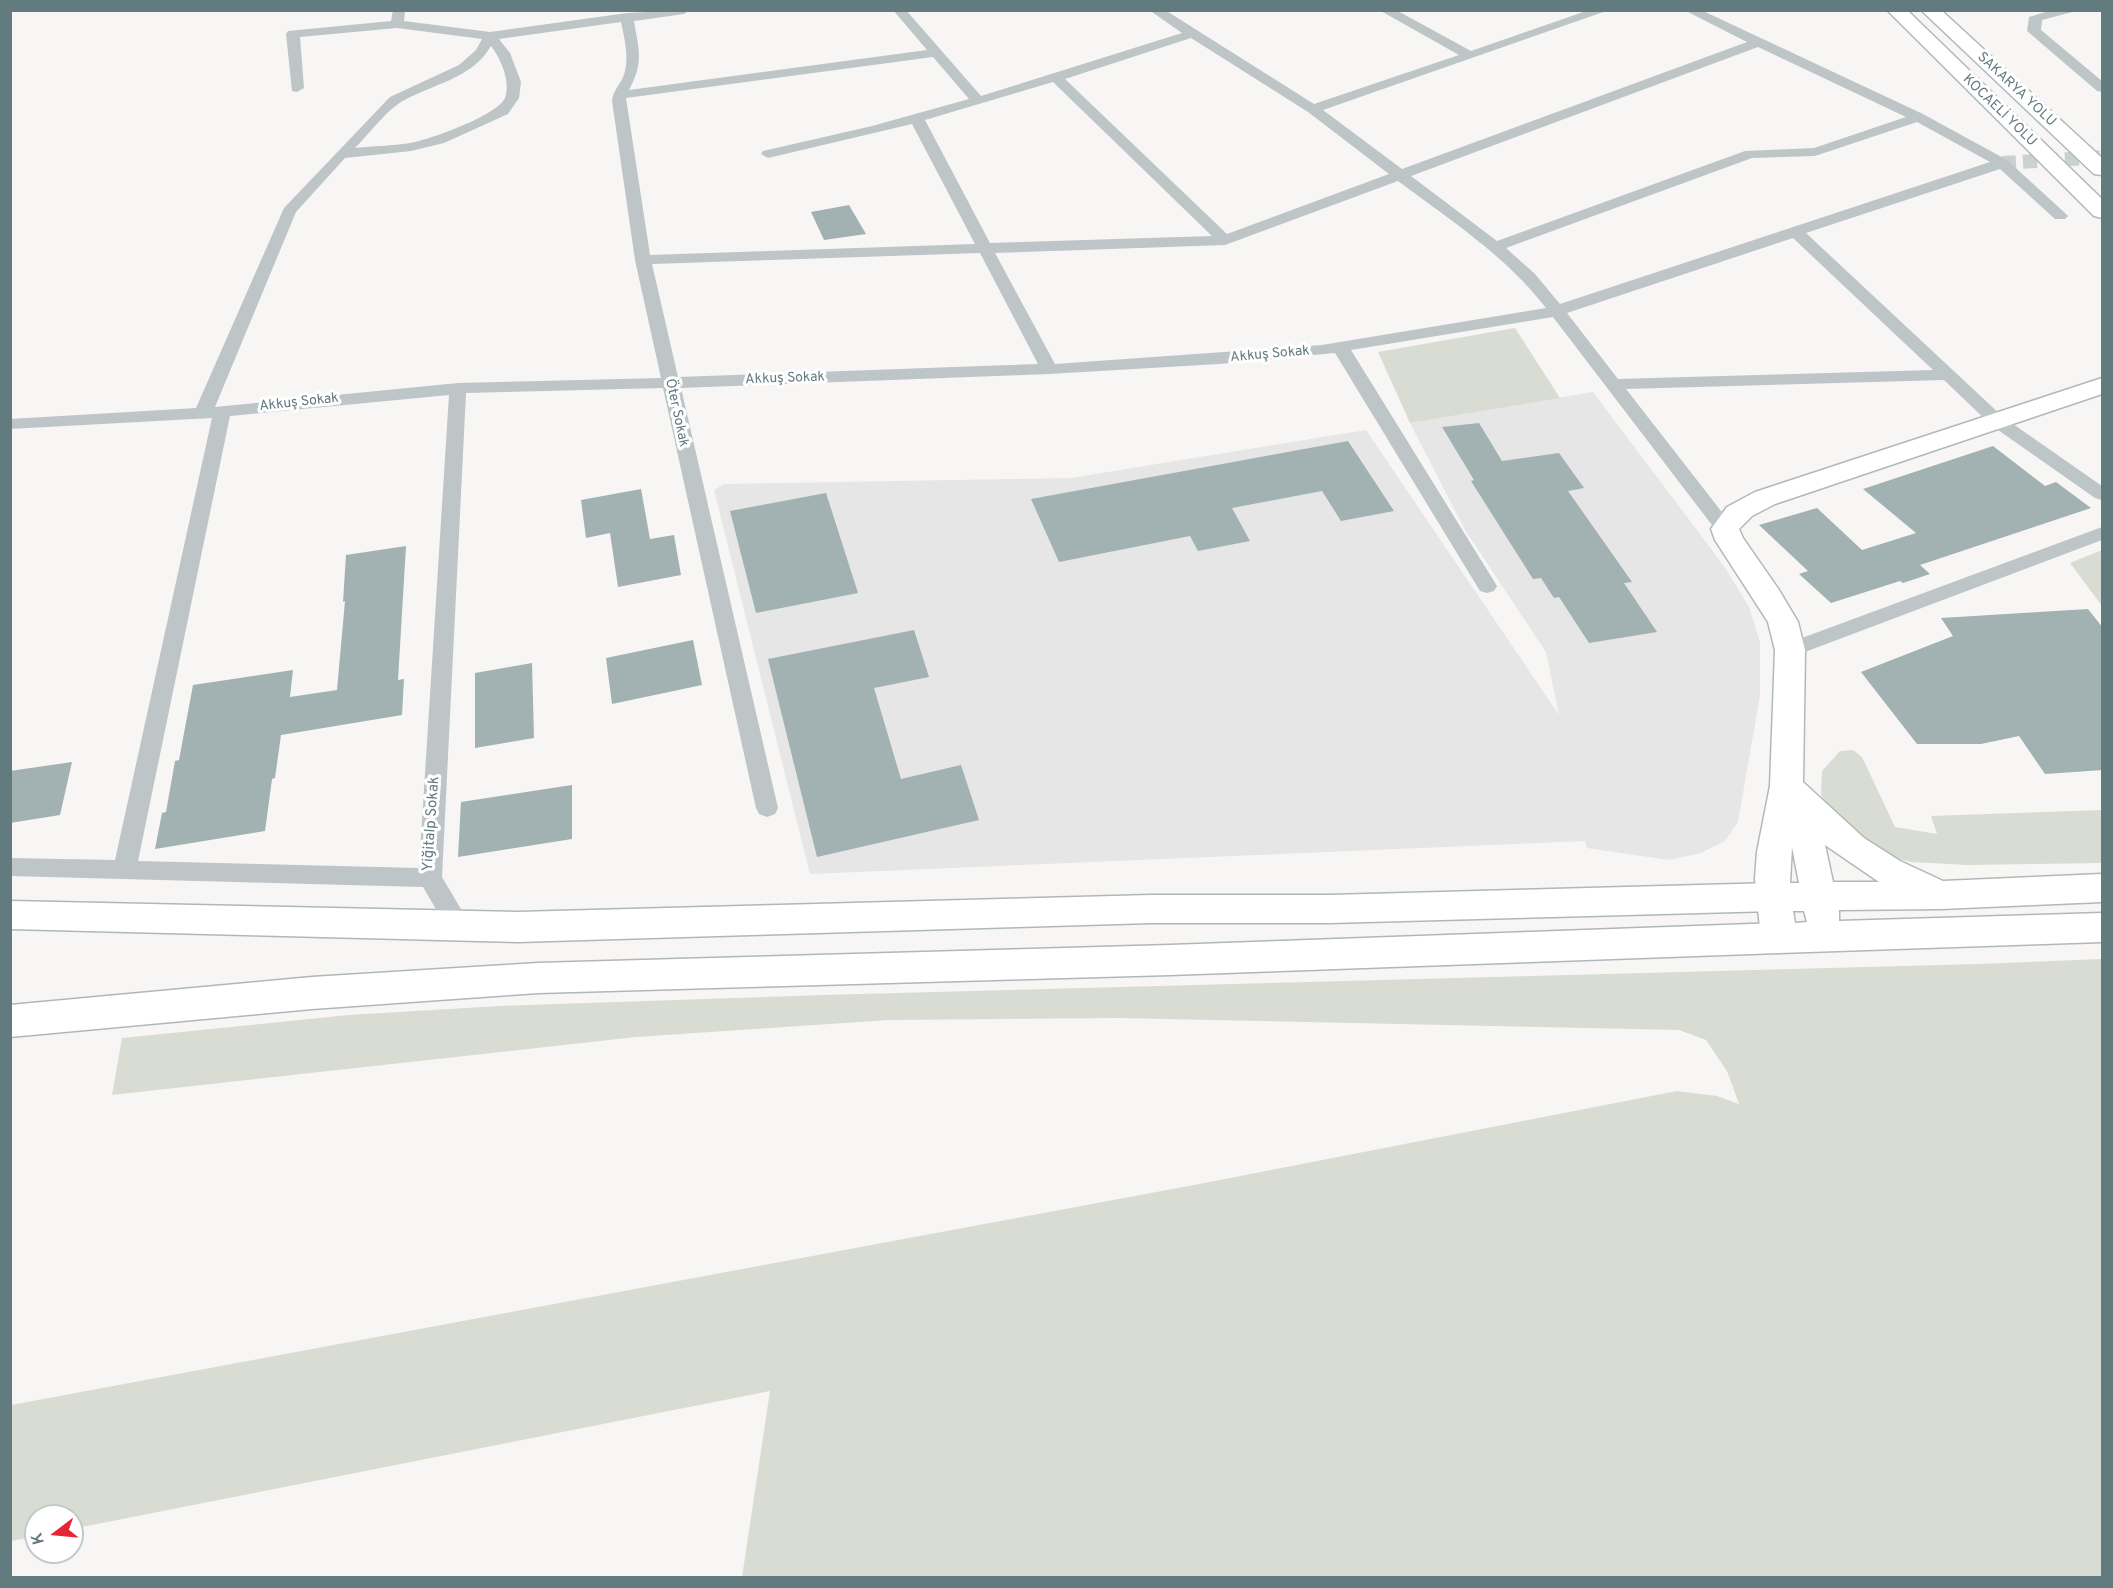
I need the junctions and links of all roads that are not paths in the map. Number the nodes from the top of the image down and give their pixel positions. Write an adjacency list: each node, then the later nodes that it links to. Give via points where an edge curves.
1 (399, 10): 13 (street)
2 (684, 10): 12 (street)
3 (899, 10): 17 (street)
4 (1186, 10): 11 (street)
5 (1385, 10): 18 (street)
6 (1603, 10): 18 (street)
7 (1690, 10): 16 (street)
8 (1896, 10): 31 (main road, KOCAELİ YOLU)
9 (1930, 10): 30 (main road, SAKARYA YOLU)
10 (2074, 10): 21 (street, via 2038,17 2034,20 2034,31)
11 (1160, 13): 14 (street)
12 (627, 17): 15 (street, via 525,26); 22 (street, via 633,65)
13 (396, 24): 15 (street); 20 (street, via 293,34)
14 (1194, 33): 19 (street); 24 (street)
15 (490, 36): 27 (street, via 464,68 395,100); 27 (street, via 503,53 514,82 512,98 503,111 439,140)
16 (1759, 42): 25 (street); 32 (street)
17 (936, 53): 22 (street); 23 (street)
18 (1471, 56): 24 (street)
19 (1056, 78): 23 (street); 37 (street)
20 (297, 88)
21 (2103, 88)
22 (619, 95): 40 (street, Öter Sokak)
23 (977, 100): 26 (street)
24 (1313, 109): 32 (street)
25 (1918, 117): 29 (street); 38 (street, via 1815,152 1750,154)
26 (917, 119): 28 (street); 39 (street)
27 (342, 154): 49 (street, via 289,211)
28 (768, 154)
29 (2002, 163): 34 (street); 36 (street, Akkuş Sokak)
30 (2103, 169)
31 (2065, 175): 33 (main road, KOCAELİ YOLU); 35 (main road)
32 (1401, 176): 37 (street); 38 (street)
33 (2103, 211)
34 (2060, 216)
35 (2103, 216)
36 (1796, 232): 41 (street, Akkuş Sokak); 44 (street)
37 (1225, 240): 39 (street)
38 (1495, 247): 41 (street, via 1529,277)
39 (985, 248): 40 (street); 43 (street)
40 (643, 260): 45 (street, Öter Sokak)
41 (1556, 311): 42 (street, Akkuş Sokak); 46 (street)
42 (1340, 347): 43 (street, Akkuş Sokak, via 1265,356); 55 (street)
43 (1049, 369): 45 (street, Akkuş Sokak)
44 (1947, 375): 46 (street); 50 (street)
45 (670, 383): 48 (street, Akkuş Sokak); 58 (street, Öter Sokak)
46 (1611, 384): 53 (street)
47 (2103, 386): 50 (main road)
48 (458, 388): 49 (street, Akkuş Sokak); 61 (street, Yiğitalp Sokak)
49 (213, 412): 51 (street, Akkuş Sokak); 60 (street)
50 (1997, 421): 52 (street); 53 (main road, via 1765,498 1731,517)
51 (10, 424)
52 (2103, 494)
53 (1725, 529): 56 (main road, via 1728,540 1758,579 1783,622)
54 (2103, 533): 56 (street)
55 (1487, 586)
56 (1790, 650): 57 (main road)
57 (1786, 786): 63 (main road, via 1860,855 1898,878); 64 (main road, via 1774,852); 65 (main road, via 1807,838)
58 (767, 808)
59 (10, 867): 60 (street, Yiğitalp Sokak)
60 (124, 871): 61 (street, Yiğitalp Sokak)
61 (430, 878): 67 (street)
62 (2103, 888): 63 (main road)
63 (1941, 895): 65 (main road)
64 (1774, 897): 65 (main road); 67 (main road); 70 (main road)
65 (1819, 898): 69 (main road)
66 (10, 915): 67 (main road)
67 (459, 926)
68 (2103, 928): 69 (main road)
69 (1826, 937): 70 (main road)
70 (1779, 938): 71 (main road, via 538,978 312,993)
71 (10, 1021)

